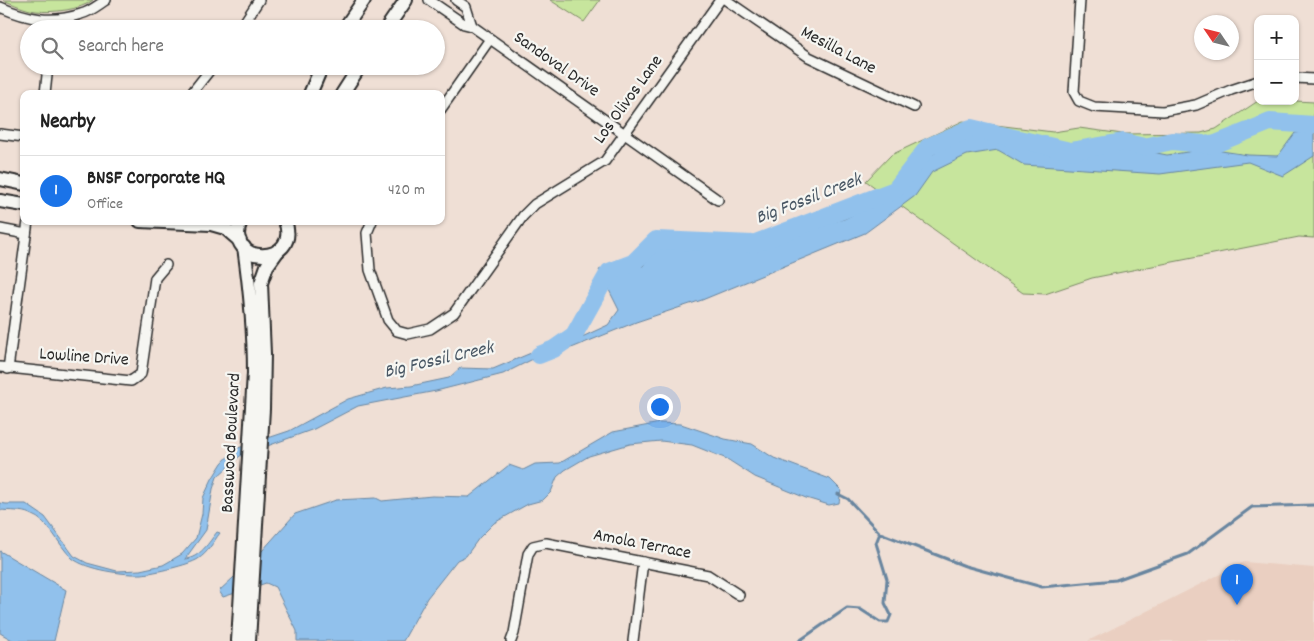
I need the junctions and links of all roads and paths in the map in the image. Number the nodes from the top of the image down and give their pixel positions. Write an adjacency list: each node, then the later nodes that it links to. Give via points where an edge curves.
1 (106, 0): 13 (street)
2 (259, 0): 14 (street)
3 (364, 0): 15 (main road)
4 (406, 0): 16 (main road)
5 (429, 0): 11 (street, Sandoval Drive)
6 (720, 0): 33 (street, Los Olivos Lane)
7 (726, 0): 31 (street, Mesilla Lane, via 809,57)
8 (1080, 0): 25 (street, via 1074,92 1079,101 1094,107 1163,111 1196,105)
9 (457, 1): 11 (street); 17 (street, via 466,7)
10 (0, 7): 12 (street)
11 (450, 15): 17 (street, Sandoval Drive)
12 (34, 20)
13 (65, 20)
14 (246, 20)
15 (350, 20)
16 (392, 20)
17 (472, 26): 18 (street, Sandoval Drive)
18 (490, 38): 30 (street); 33 (street, Sandoval Drive)
19 (47, 75): 26 (street)
20 (206, 75): 27 (street)
21 (318, 75): 28 (main road)
22 (354, 75): 29 (main road)
23 (1299, 78): 24 (street)
24 (1314, 79)
25 (1254, 82)
26 (45, 90)
27 (194, 90)
28 (312, 90)
29 (345, 90)
30 (445, 103)
31 (914, 107)
32 (0, 134): 34 (street)
33 (624, 134): 38 (street, Sandoval Drive); 43 (street, Los Olivos Lane, via 605,161 536,204 523,216 454,313 430,329 408,334 397,331 388,320 370,270 367,233)
34 (20, 137)
35 (0, 179): 36 (main road)
36 (20, 183)
37 (0, 200): 39 (main road)
38 (718, 200)
39 (20, 204)
40 (27, 225): 46 (street)
41 (215, 225): 47 (main road, via 230,232)
42 (240, 225): 47 (main road, Basswood Boulevard)
43 (370, 225)
44 (286, 228): 48 (main road, Basswood Boulevard, via 286,241)
45 (0, 229): 46 (street)
46 (26, 234): 50 (street)
47 (242, 244): 48 (main road, via 257,256); 51 (main road, Basswood Boulevard, via 248,274)
48 (277, 252): 51 (main road, Basswood Boulevard, via 261,283 264,354)
49 (166, 266): 50 (street, Lowline Drive, via 155,278 141,374 136,379)
50 (4, 368)
51 (258, 411): 54 (main road, Basswood Boulevard)
52 (643, 562): 53 (street, Amola Terrace, via 708,575); 57 (street, Amola Terrace, via 546,543 533,546 528,554); 58 (street)
53 (738, 595)
54 (246, 622): 55 (main road, Basswood Boulevard); 56 (main road, Basswood Boulevard)
55 (238, 641)
56 (249, 641)
57 (511, 641)
58 (633, 641)

